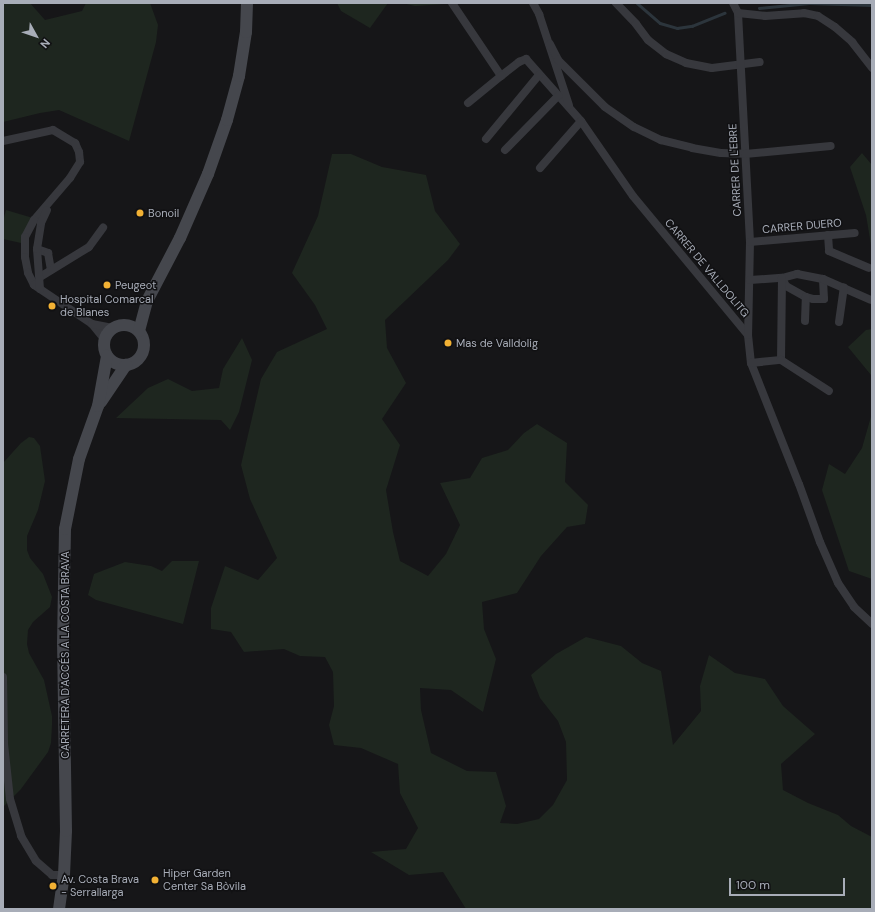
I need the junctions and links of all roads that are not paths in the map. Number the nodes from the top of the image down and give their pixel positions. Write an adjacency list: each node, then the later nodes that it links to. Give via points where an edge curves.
1 (247, 3): 40 (main road, via 246,32 239,76 227,120 208,174 180,238)
2 (452, 3): 12 (street)
3 (533, 3): 7 (street)
4 (616, 3): 9 (street, via 648,40 666,54 686,63 712,68)
5 (733, 4): 6 (street, CARRER DE L'EBRE)
6 (738, 13): 9 (street, CARRER DE L'EBRE); 10 (street, via 765,16 804,13 818,16 852,42)
7 (550, 44): 15 (street); 21 (street, via 558,60 581,84 605,107 634,127 661,140 692,148)
8 (760, 62): 9 (street)
9 (740, 65): 21 (street, CARRER DE L'EBRE)
10 (872, 68)
11 (539, 75): 12 (street, CARRER DE VALLDOLITG, via 526,59); 13 (street, CARRER DE VALLDOLITG); 17 (street)
12 (501, 76): 14 (street)
13 (558, 96): 15 (street, CARRER DE VALLDOLITG); 20 (street)
14 (468, 103)
15 (570, 108): 16 (street, CARRER DE VALLDOLITG)
16 (581, 121): 22 (street); 47 (street, CARRER DE VALLDOLITG, via 633,196)
17 (486, 139)
18 (3, 141): 23 (street, via 53,130 76,143 80,162)
19 (831, 146): 21 (street)
20 (505, 150)
21 (745, 154): 27 (street, CARRER DE L'EBRE)
22 (540, 168)
23 (49, 205): 28 (street, via 41,223); 31 (street, via 34,220 25,237 24,257)
24 (103, 228): 30 (street, via 89,247)
25 (855, 233): 26 (street, CARRER DUERO)
26 (828, 235): 27 (street, CARRER DUERO); 29 (street, via 829,251)
27 (750, 242): 35 (street, CARRER DE L'EBRE)
28 (37, 249): 30 (street, via 48,253); 32 (street)
29 (869, 268)
30 (51, 270): 32 (street)
31 (28, 273): 32 (street); 37 (street, via 34,285)
32 (40, 277): 37 (street)
33 (782, 278): 34 (street, via 797,274); 35 (street); 38 (street, via 786,286); 50 (street)
34 (823, 278): 36 (street); 38 (street, via 824,298)
35 (750, 280): 47 (street, CARRER DE L'EBRE)
36 (844, 287): 39 (street); 42 (street)
37 (40, 289): 43 (street)
38 (806, 297): 41 (street)
39 (871, 300)
40 (147, 301): 44 (main road); 46 (main road)
41 (805, 320)
42 (839, 322)
43 (92, 324): 45 (street); 48 (street)
44 (125, 324): 45 (main road); 46 (main road)
45 (112, 328): 48 (main road)
46 (139, 331): 52 (main road, via 144,342 143,353 136,361)
47 (748, 335): 51 (street, CARRER DE VALLDOLITG)
48 (105, 340): 49 (main road)
49 (107, 356): 52 (main road, via 114,362); 54 (main road, CARRETERA D'ACCÉS A LA COSTA BRAVA)
50 (781, 360): 51 (street); 53 (street)
51 (751, 363): 55 (street, CARRER DE VALLDOLITG, via 838,583 854,607)
52 (126, 365): 54 (main road, CARRETERA D'ACCÉS A LA COSTA BRAVA)
53 (829, 391)
54 (98, 406): 58 (main road, CARRETERA D'ACCÉS A LA COSTA BRAVA, via 79,459 65,529)
55 (872, 624)
56 (3, 677): 57 (street)
57 (4, 744): 58 (street, via 10,799 21,836 36,861 52,875)
58 (64, 875): 59 (main road, CARRETERA D'ACCÉS A LA COSTA BRAVA)
59 (59, 909)

